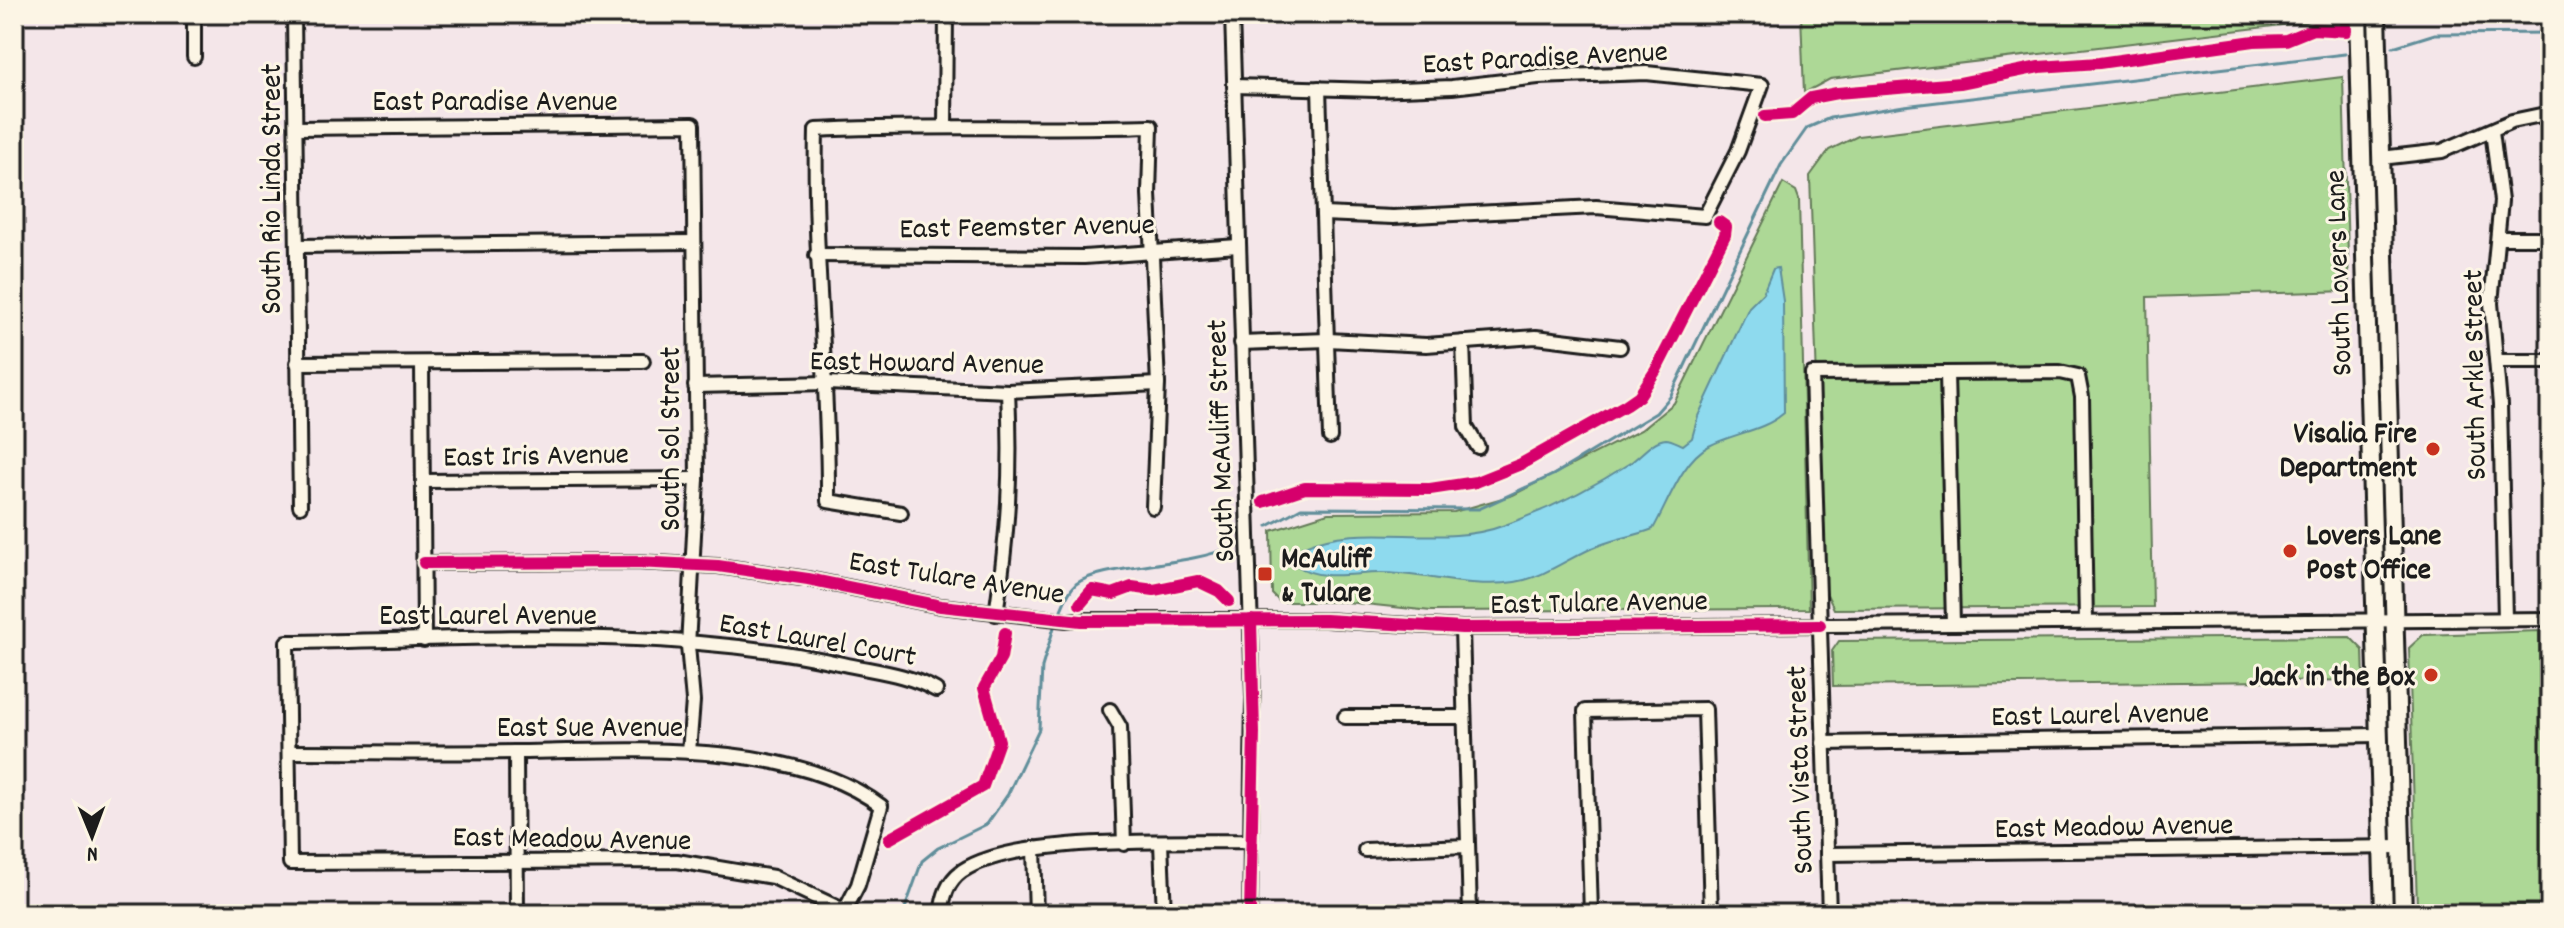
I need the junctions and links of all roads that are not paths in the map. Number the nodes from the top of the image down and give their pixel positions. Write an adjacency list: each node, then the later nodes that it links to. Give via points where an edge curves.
1 (194, 14): 7 (street)
2 (294, 14): 13 (street, South Rio Linda Street)
3 (946, 14): 12 (street)
4 (1232, 14): 8 (street, South McAuliff Street)
5 (2358, 14): 51 (main road, South Lovers Lane)
6 (2377, 14): 15 (main road, South Lovers Lane)
7 (194, 57)
8 (1234, 86): 9 (street, East Paradise Avenue); 21 (street, South McAuliff Street)
9 (1319, 88): 16 (street); 16 (street, East Paradise Avenue, via 1452,87 1633,73 1762,85 1738,151 1705,216 1596,207 1393,217)
10 (2550, 113): 14 (street)
11 (693, 124): 13 (street, East Paradise Avenue); 19 (street, South Sol Street)
12 (945, 127): 22 (street, via 1151,126); 23 (street, via 816,130)
13 (296, 128): 20 (street, South Rio Linda Street)
14 (2492, 131): 15 (street, via 2442,151); 17 (street, South Arkle Street, via 2499,167)
15 (2381, 158): 52 (main road, South Lovers Lane)
16 (1323, 214): 24 (street)
17 (2498, 238): 18 (street); 29 (street, South Arkle Street, via 2491,303)
18 (2550, 238)
19 (694, 242): 20 (street); 36 (street, South Sol Street)
20 (297, 246): 31 (street, South Rio Linda Street)
21 (1238, 246): 22 (street, East Feemster Avenue); 26 (street, South McAuliff Street)
22 (1151, 251): 23 (street, East Feemster Avenue, via 1084,257); 35 (street)
23 (816, 255): 34 (street)
24 (1328, 340): 25 (street, via 1377,345); 26 (street); 38 (street)
25 (1463, 342): 27 (street, via 1536,337); 39 (street, via 1466,427)
26 (1241, 343): 50 (street, South McAuliff Street)
27 (1620, 347)
28 (643, 361): 32 (street)
29 (2497, 361): 30 (street); 48 (street, South Arkle Street)
30 (2550, 361)
31 (297, 363): 32 (street); 42 (street, South Rio Linda Street)
32 (422, 363): 41 (street)
33 (1947, 373): 53 (street, via 2078,376); 54 (street); 55 (street, South Vista Street, via 1812,374)
34 (827, 383): 36 (street, East Howard Avenue); 37 (street, East Howard Avenue); 44 (street, via 828,501)
35 (1158, 384): 37 (street, East Howard Avenue); 43 (street)
36 (695, 386): 40 (street, South Sol Street)
37 (1008, 391): 47 (street, via 1011,491)
38 (1330, 437)
39 (1478, 447)
40 (697, 479): 41 (street, East Iris Avenue); 46 (street, South Sol Street)
41 (423, 481): 45 (street)
42 (300, 506)
43 (1153, 507)
44 (901, 513)
45 (424, 563): 46 (street, East Tulare Avenue); 57 (street)
46 (694, 564): 47 (street, East Tulare Avenue, via 785,574); 58 (street, South Sol Street)
47 (996, 614): 50 (street, East Tulare Avenue, via 1066,620)
48 (2505, 619): 49 (street, East Tulare Avenue); 52 (street, East Tulare Avenue)
49 (2550, 619)
50 (1251, 620): 56 (street, East Tulare Avenue); 68 (street, South McAuliff Street, via 1254,749)
51 (2376, 620): 52 (street, East Tulare Avenue); 53 (street, East Tulare Avenue); 63 (main road, South Lovers Lane)
52 (2394, 620): 73 (main road, South Lovers Lane)
53 (2086, 622): 54 (street, East Tulare Avenue)
54 (1953, 624): 55 (street, East Tulare Avenue)
55 (1820, 625): 56 (street, East Tulare Avenue); 64 (street, South Vista Street)
56 (1462, 628): 62 (street)
57 (424, 640): 58 (street, East Laurel Avenue); 65 (street, East Laurel Avenue, via 287,642)
58 (689, 642): 59 (street, East Laurel Court, via 823,659 920,681); 67 (street, South Sol Street)
59 (936, 690)
60 (1110, 710): 70 (street, via 1120,727)
61 (1345, 717): 62 (street)
62 (1464, 717): 71 (street)
63 (2379, 735): 64 (street, East Laurel Avenue); 72 (main road, South Lovers Lane)
64 (1823, 743): 76 (street, South Vista Street)
65 (289, 752): 66 (street, East Sue Avenue); 77 (street, East Meadow Avenue, via 290,863)
66 (516, 752): 67 (street, East Sue Avenue); 77 (street)
67 (689, 752): 78 (street, East Sue Avenue, via 800,770 881,806 858,885)
68 (1249, 841): 69 (street); 83 (street, South McAuliff Street)
69 (1161, 843): 70 (street); 82 (street)
70 (1124, 844): 74 (street)
71 (1468, 846): 75 (street); 84 (street)
72 (2382, 847): 73 (street, East Meadow Avenue); 76 (street, East Meadow Avenue); 88 (main road, South Lovers Lane)
73 (2401, 847): 89 (main road, South Lovers Lane)
74 (1034, 848): 80 (street, via 963,871 946,889); 81 (street)
75 (1365, 850)
76 (1827, 854): 87 (street, South Vista Street)
77 (517, 860): 78 (street, East Meadow Avenue, via 724,866 773,877); 79 (street)
78 (844, 912)
79 (517, 914)
80 (941, 914)
81 (1036, 914)
82 (1164, 914)
83 (1250, 914)
84 (1470, 914)
85 (1591, 914): 86 (street, via 1585,711 1705,709)
86 (1711, 914)
87 (1829, 914)
88 (2384, 914)
89 (2403, 914)

